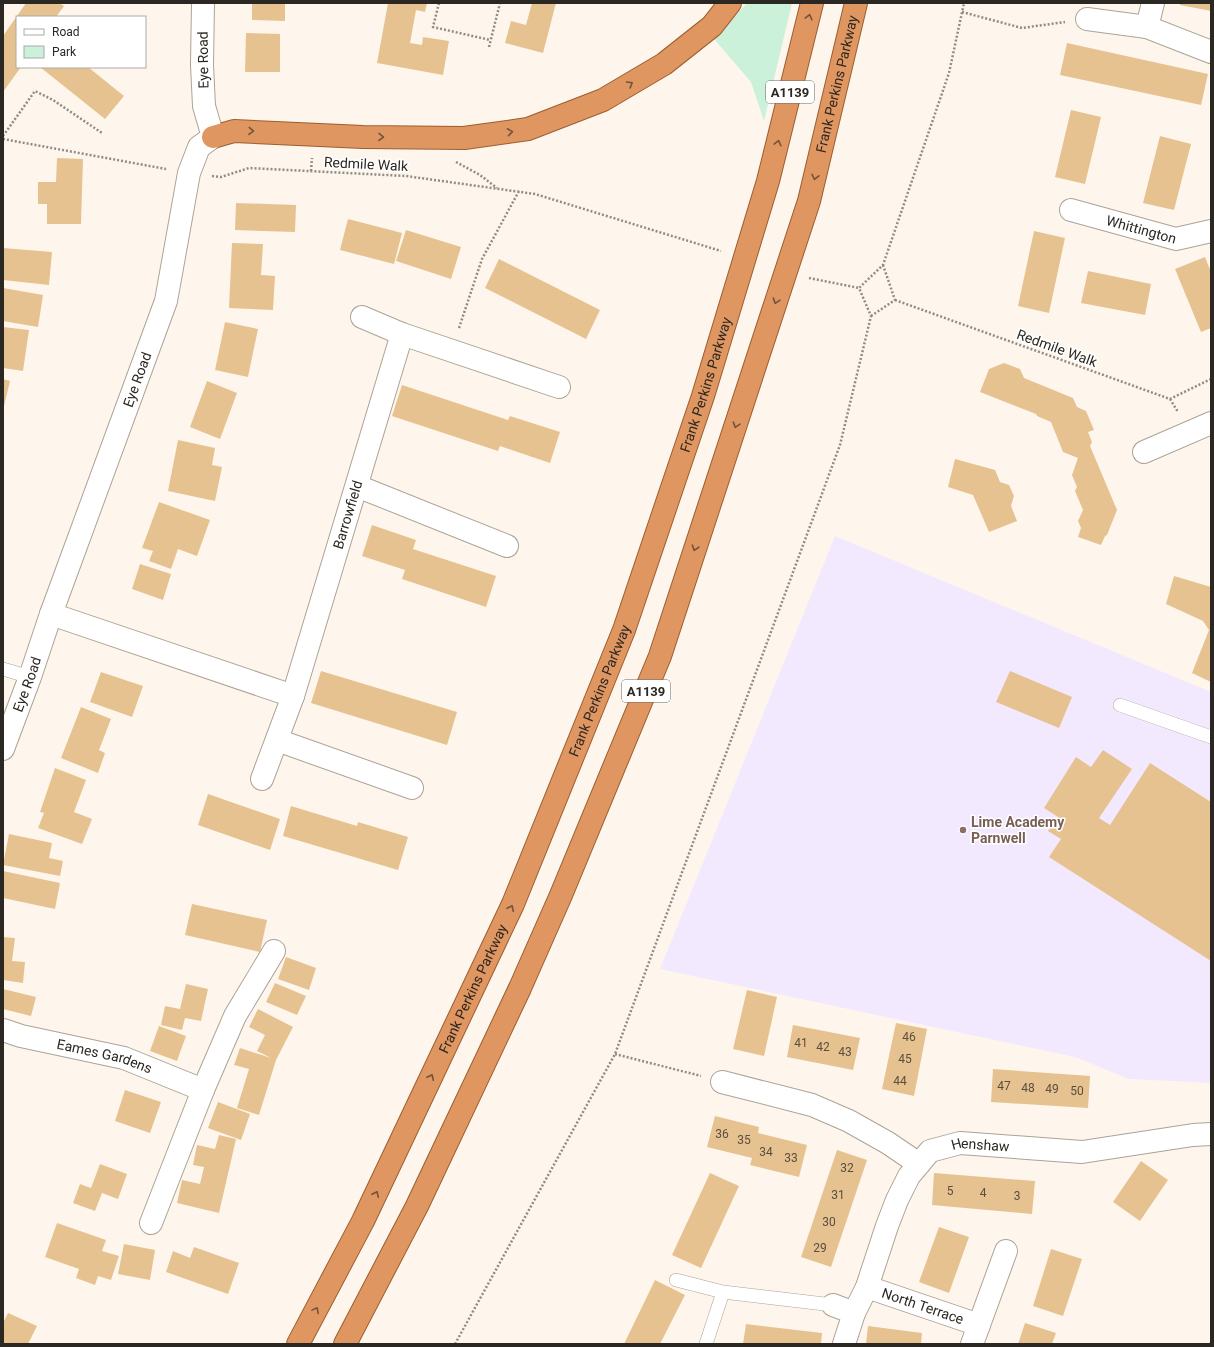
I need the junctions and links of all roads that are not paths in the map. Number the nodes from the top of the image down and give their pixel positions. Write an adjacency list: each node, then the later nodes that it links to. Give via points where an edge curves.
1 (203, 3): 9 (street, Eye Road, via 204,106)
2 (730, 3): 9 (highway, one-way to 2, via 234,130 364,137 464,138 528,129 603,100 664,64 712,26)
3 (812, 3): 43 (highway, Frank Perkins Parkway / A1139, one-way to 3, via 363,1221 513,904 624,630 703,396 768,181)
4 (856, 3): 44 (highway, Frank Perkins Parkway / A1139, one-way to 44, via 809,200 660,656 520,988 417,1206)
5 (1153, 3): 7 (street)
6 (1088, 18): 7 (street)
7 (1147, 27): 8 (street)
8 (1211, 52)
9 (213, 137): 19 (street, Eye Road, via 199,147 189,173 166,301)
10 (1071, 210): 11 (street, Whittington, via 1176,239)
11 (1211, 231)
12 (362, 318): 13 (street)
13 (402, 334): 14 (street); 17 (street, Barrowfield)
14 (559, 387)
15 (1211, 423): 16 (street)
16 (1144, 452)
17 (357, 486): 18 (street); 22 (street, Barrowfield)
18 (507, 546)
19 (51, 614): 21 (street, Eye Road); 22 (street)
20 (3, 669): 21 (lane)
21 (30, 677): 26 (street, Eye Road)
22 (293, 696): 25 (street, Barrowfield)
23 (1120, 705): 24 (lane)
24 (1211, 737)
25 (277, 740): 27 (street, Barrowfield); 28 (street)
26 (3, 749)
27 (262, 779)
28 (412, 788)
29 (274, 951): 32 (street, via 235,1016)
30 (3, 1030): 32 (street, Eames Gardens, via 124,1058)
31 (722, 1082): 34 (street, via 812,1105 849,1121)
32 (203, 1090): 35 (street)
33 (1211, 1134): 34 (street, Henshaw, via 1082,1152 960,1143 930,1151)
34 (919, 1164): 38 (street, Henshaw, via 909,1176 897,1200)
35 (150, 1223)
36 (1006, 1251): 42 (street, North Terrace)
37 (676, 1280): 39 (lane)
38 (867, 1287): 41 (street, Henshaw); 42 (street, North Terrace)
39 (723, 1292): 40 (lane); 45 (lane)
40 (833, 1305): 41 (street)
41 (854, 1313): 46 (street, Henshaw)
42 (976, 1334)
43 (298, 1344)
44 (345, 1344)
45 (706, 1344)
46 (844, 1344)

